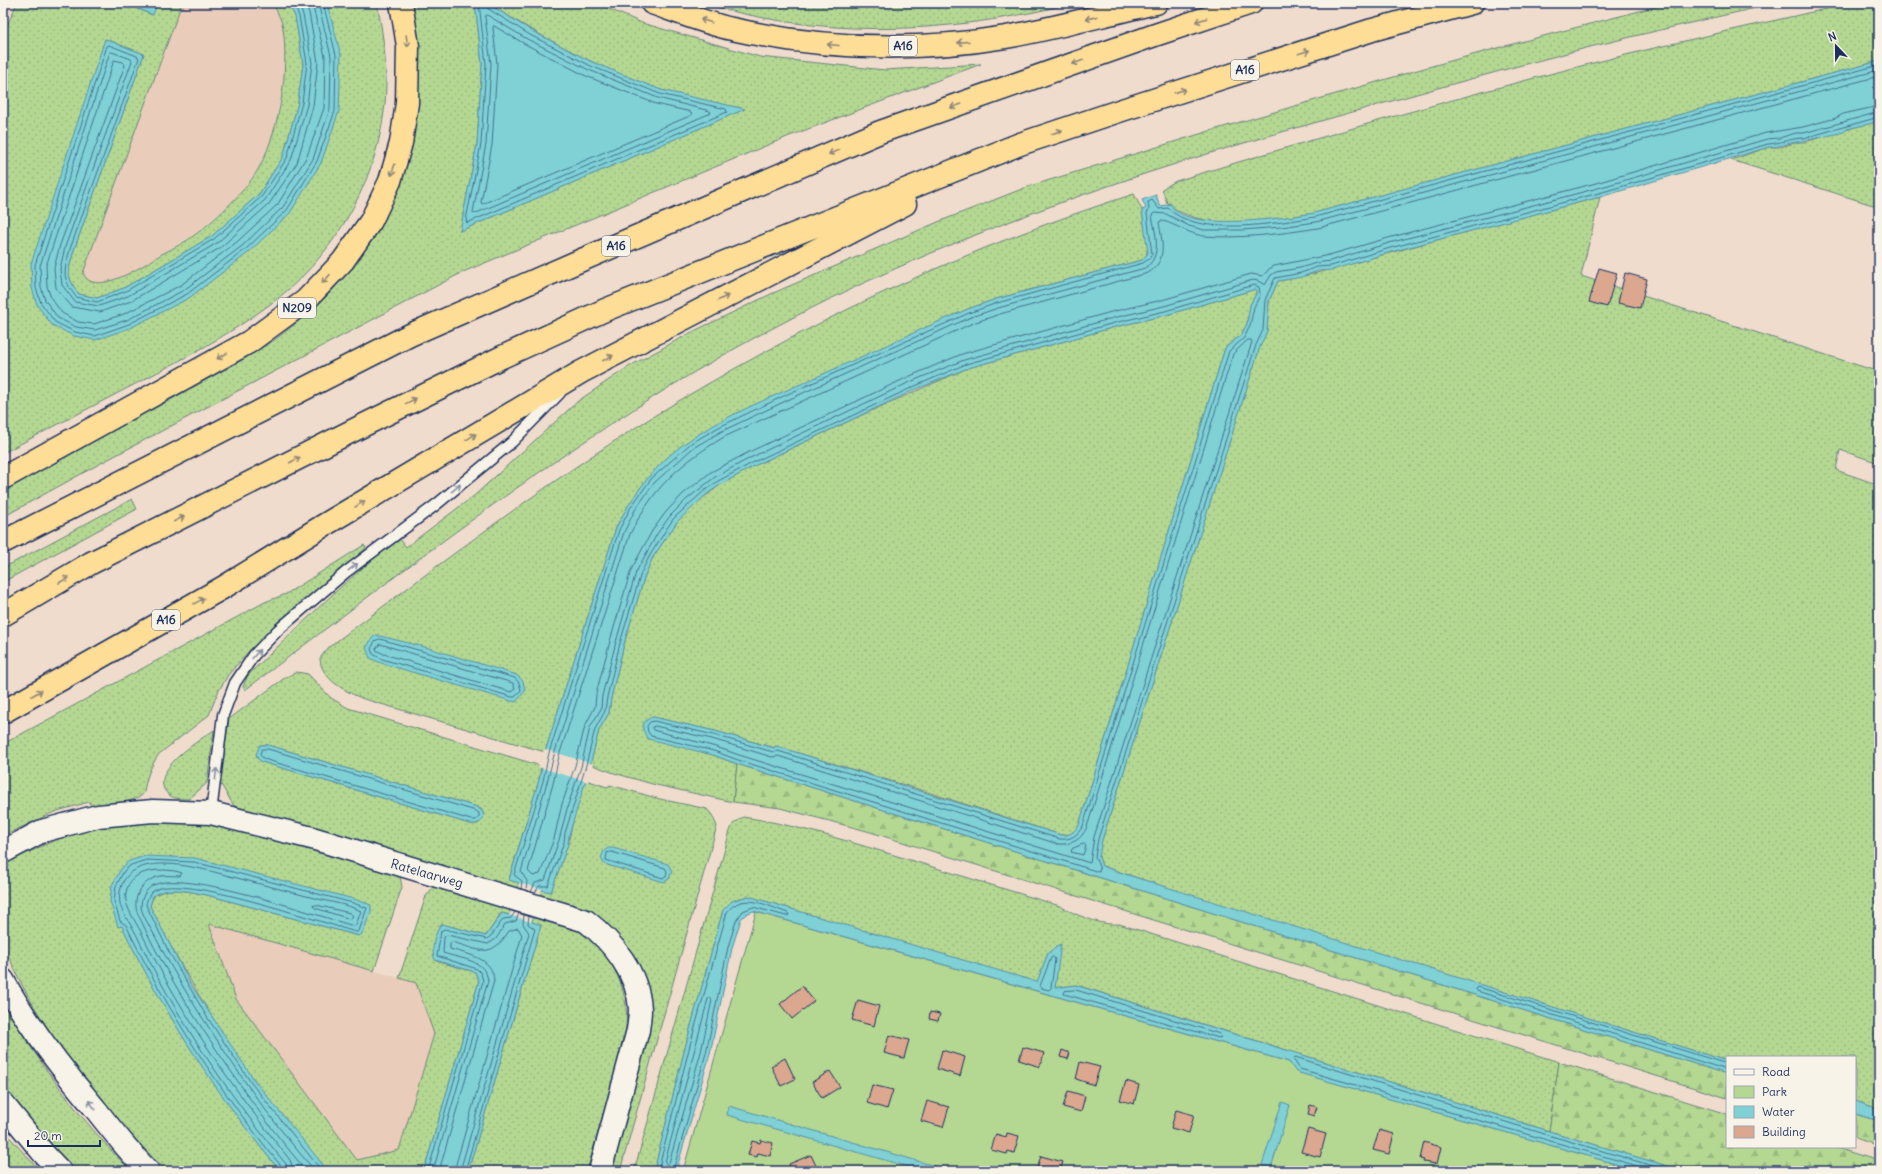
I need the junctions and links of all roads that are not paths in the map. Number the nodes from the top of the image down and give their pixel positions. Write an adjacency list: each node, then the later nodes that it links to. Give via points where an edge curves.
1 (401, 3): 8 (highway, N209, one-way to 8, via 408,46 407,103 401,143 390,181 371,221 343,261 306,301 249,342)
2 (652, 3): 3 (highway, A16, one-way to 2, via 1006,37 922,46 878,47 782,39 731,28)
3 (1156, 3)
4 (1251, 3): 9 (highway, A16, one-way to 9, via 880,132 577,262 410,335)
5 (1472, 3): 6 (highway, A16, one-way to 5, via 1372,30)
6 (1020, 144): 7 (highway, A16, one-way to 6); 10 (highway, A16, one-way to 6, via 91,564 502,356 605,310)
7 (581, 372): 11 (highway, A16, one-way to 7, via 224,587); 12 (lane, one-way to 7, via 223,715 235,683 254,655 278,630 346,572 437,504 512,442)
8 (3, 478)
9 (3, 542)
10 (3, 615)
11 (3, 712)
12 (211, 813): 13 (street, Ratelaarweg, via 153,811 98,816 42,831); 18 (street, Ratelaarweg, via 312,838 537,905 586,921 604,935 623,960 636,988 640,1008 638,1030)
13 (3, 852)
14 (3, 980): 17 (street, one-way to 14, via 71,1080 16,1004)
15 (3, 1104): 16 (street)
16 (60, 1171)
17 (148, 1171)
18 (600, 1171)

